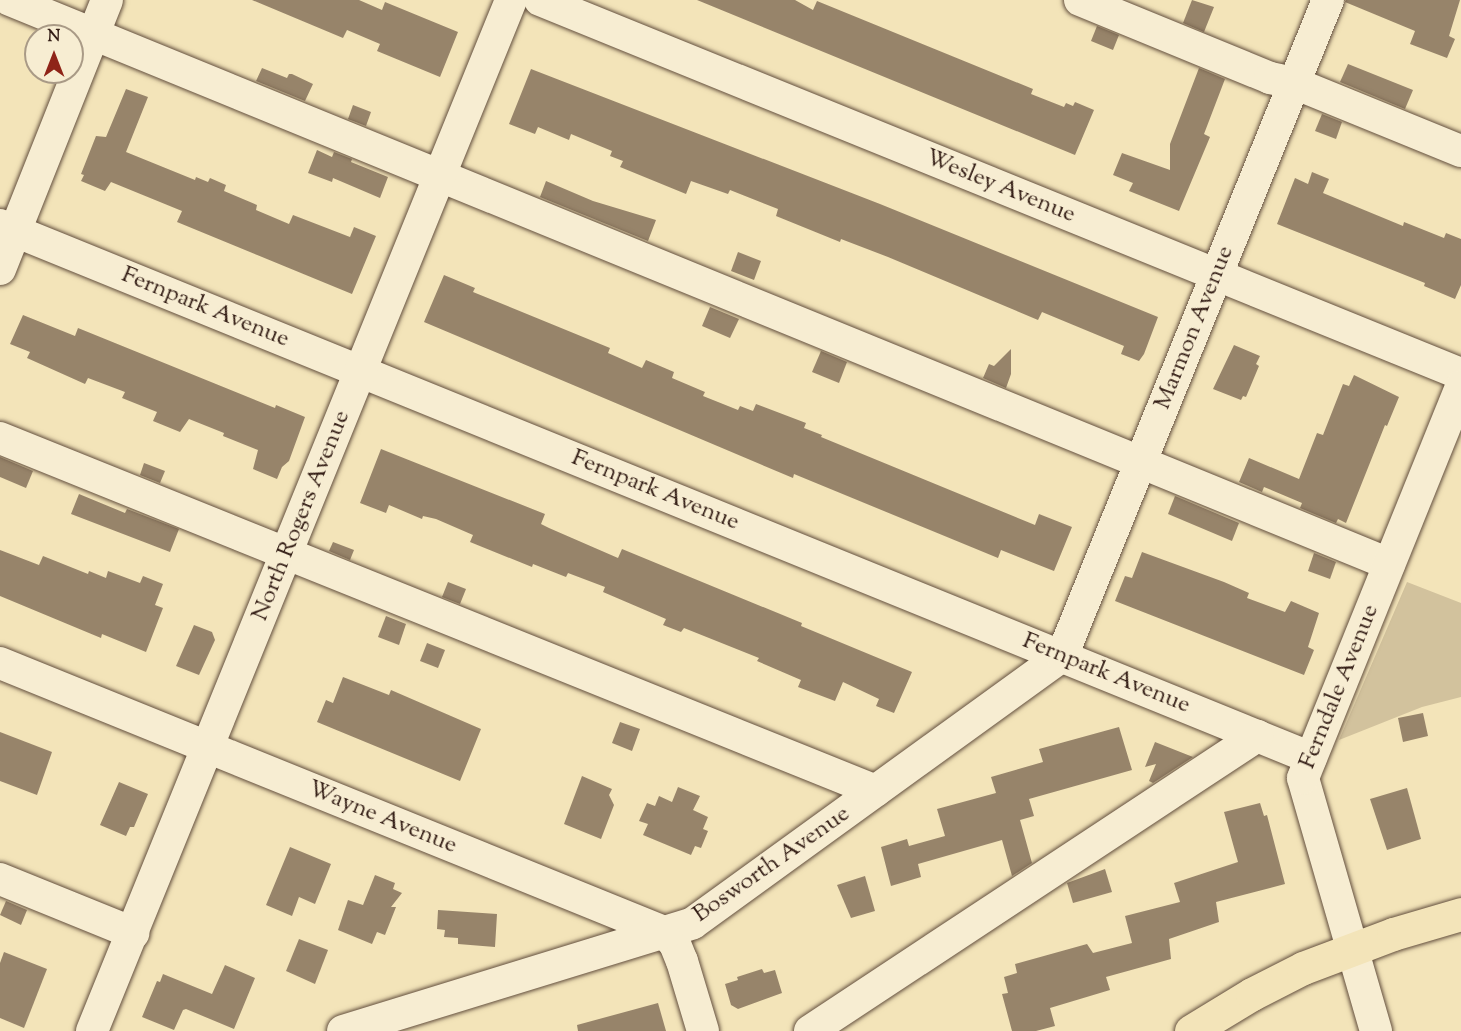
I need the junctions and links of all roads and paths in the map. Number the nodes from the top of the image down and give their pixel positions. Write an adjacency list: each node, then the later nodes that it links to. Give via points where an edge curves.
1 (10, 0): 7 (street)
2 (107, 0): 7 (street)
3 (511, 0): 10 (street, North Rogers Avenue)
4 (540, 0): 13 (street, Wesley Avenue)
5 (1080, 0): 8 (street, via 1270,78)
6 (1328, 0): 8 (street, Marmon Avenue)
7 (93, 34): 10 (street); 11 (street)
8 (1294, 83): 9 (street); 13 (street, Marmon Avenue)
9 (1461, 151)
10 (440, 176): 14 (street, North Rogers Avenue); 18 (street)
11 (8, 228): 12 (street); 14 (street, Fernpark Avenue)
12 (0, 269)
13 (1216, 275): 15 (street, Wesley Avenue); 18 (street, Marmon Avenue)
14 (360, 371): 19 (street, North Rogers Avenue); 21 (street, Fernpark Avenue)
15 (1461, 374)
16 (1461, 386): 20 (street, Ferndale Avenue)
17 (0, 438): 19 (street)
18 (1140, 463): 20 (street); 21 (street, Marmon Avenue)
19 (286, 553): 24 (street, North Rogers Avenue); 26 (street)
20 (1389, 564): 25 (street, Ferndale Avenue)
21 (1062, 656): 23 (street, Fernpark Avenue); 26 (street, Bosworth Avenue)
22 (0, 663): 24 (street, Wayne Avenue)
23 (1257, 736): 25 (street, Fernpark Avenue); 35 (street)
24 (209, 748): 29 (street, Wayne Avenue); 30 (street, North Rogers Avenue)
25 (1311, 758): 31 (street, Ferndale Avenue, via 1303,778)
26 (876, 791): 29 (street, Bosworth Avenue, via 693,923)
27 (0, 879): 30 (street)
28 (1461, 914): 31 (main road)
29 (664, 932): 33 (street, Bosworth Avenue); 34 (street, via 675,944 682,961)
30 (133, 933): 32 (street, North Rogers Avenue)
31 (1352, 948): 36 (main road, via 1262,988); 37 (street, Ferndale Avenue)
32 (92, 1031)
33 (343, 1031)
34 (703, 1031)
35 (810, 1031)
36 (1191, 1031)
37 (1376, 1031)

